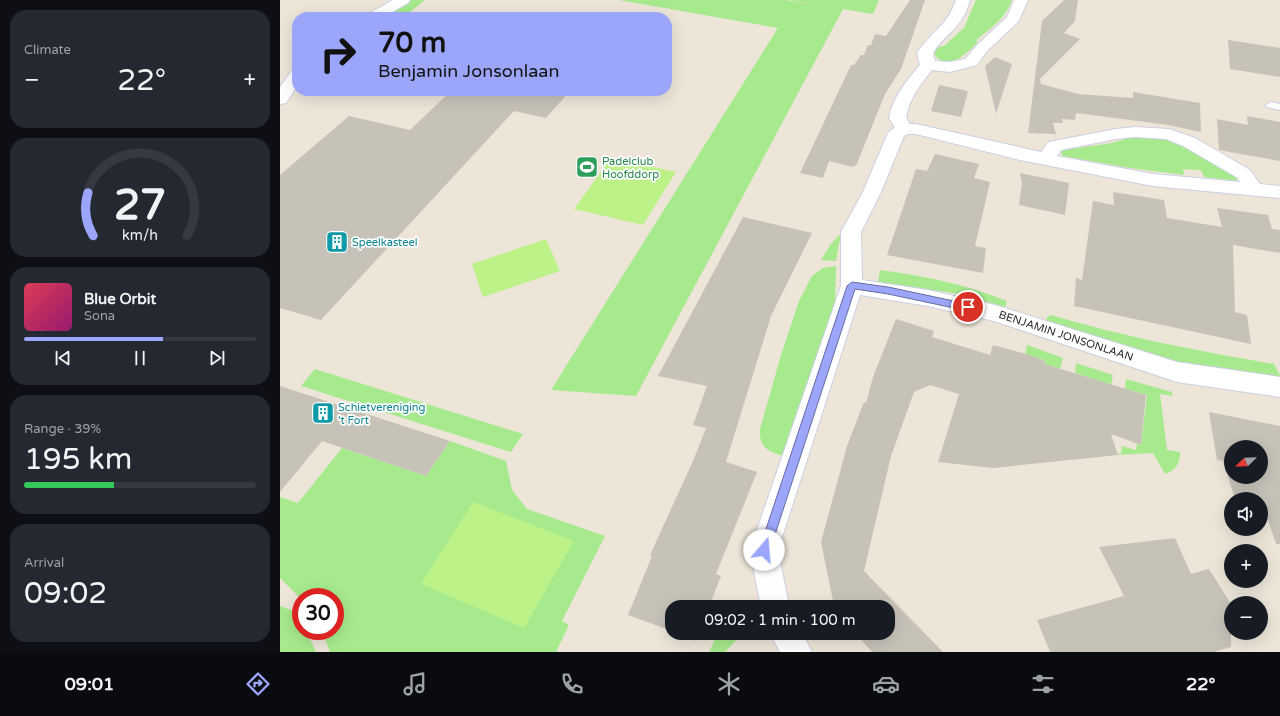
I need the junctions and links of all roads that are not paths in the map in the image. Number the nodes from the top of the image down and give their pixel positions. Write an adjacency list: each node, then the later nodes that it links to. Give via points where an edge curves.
1 (403, 0): 4 (street)
2 (963, 0): 5 (street, via 957,19 925,53)
3 (1021, 0): 5 (street, via 1012,19 971,62 950,67)
4 (382, 12)
5 (928, 65): 8 (street, via 899,108 897,118)
6 (292, 82): 7 (street)
7 (280, 99)
8 (905, 129): 9 (street, via 916,129); 12 (street, via 894,137 872,192 851,232)
9 (1046, 159): 10 (street, via 1153,180); 10 (street, via 1055,146 1116,134 1156,132 1189,142 1212,155 1244,174)
10 (1255, 190): 11 (street)
11 (1280, 192)
12 (852, 286): 13 (street, BENJAMIN JONSONLAAN, via 995,313 1177,372); 14 (street, via 764,550)
13 (1280, 388)
14 (774, 600)
15 (789, 640): 16 (street)
16 (797, 652)

